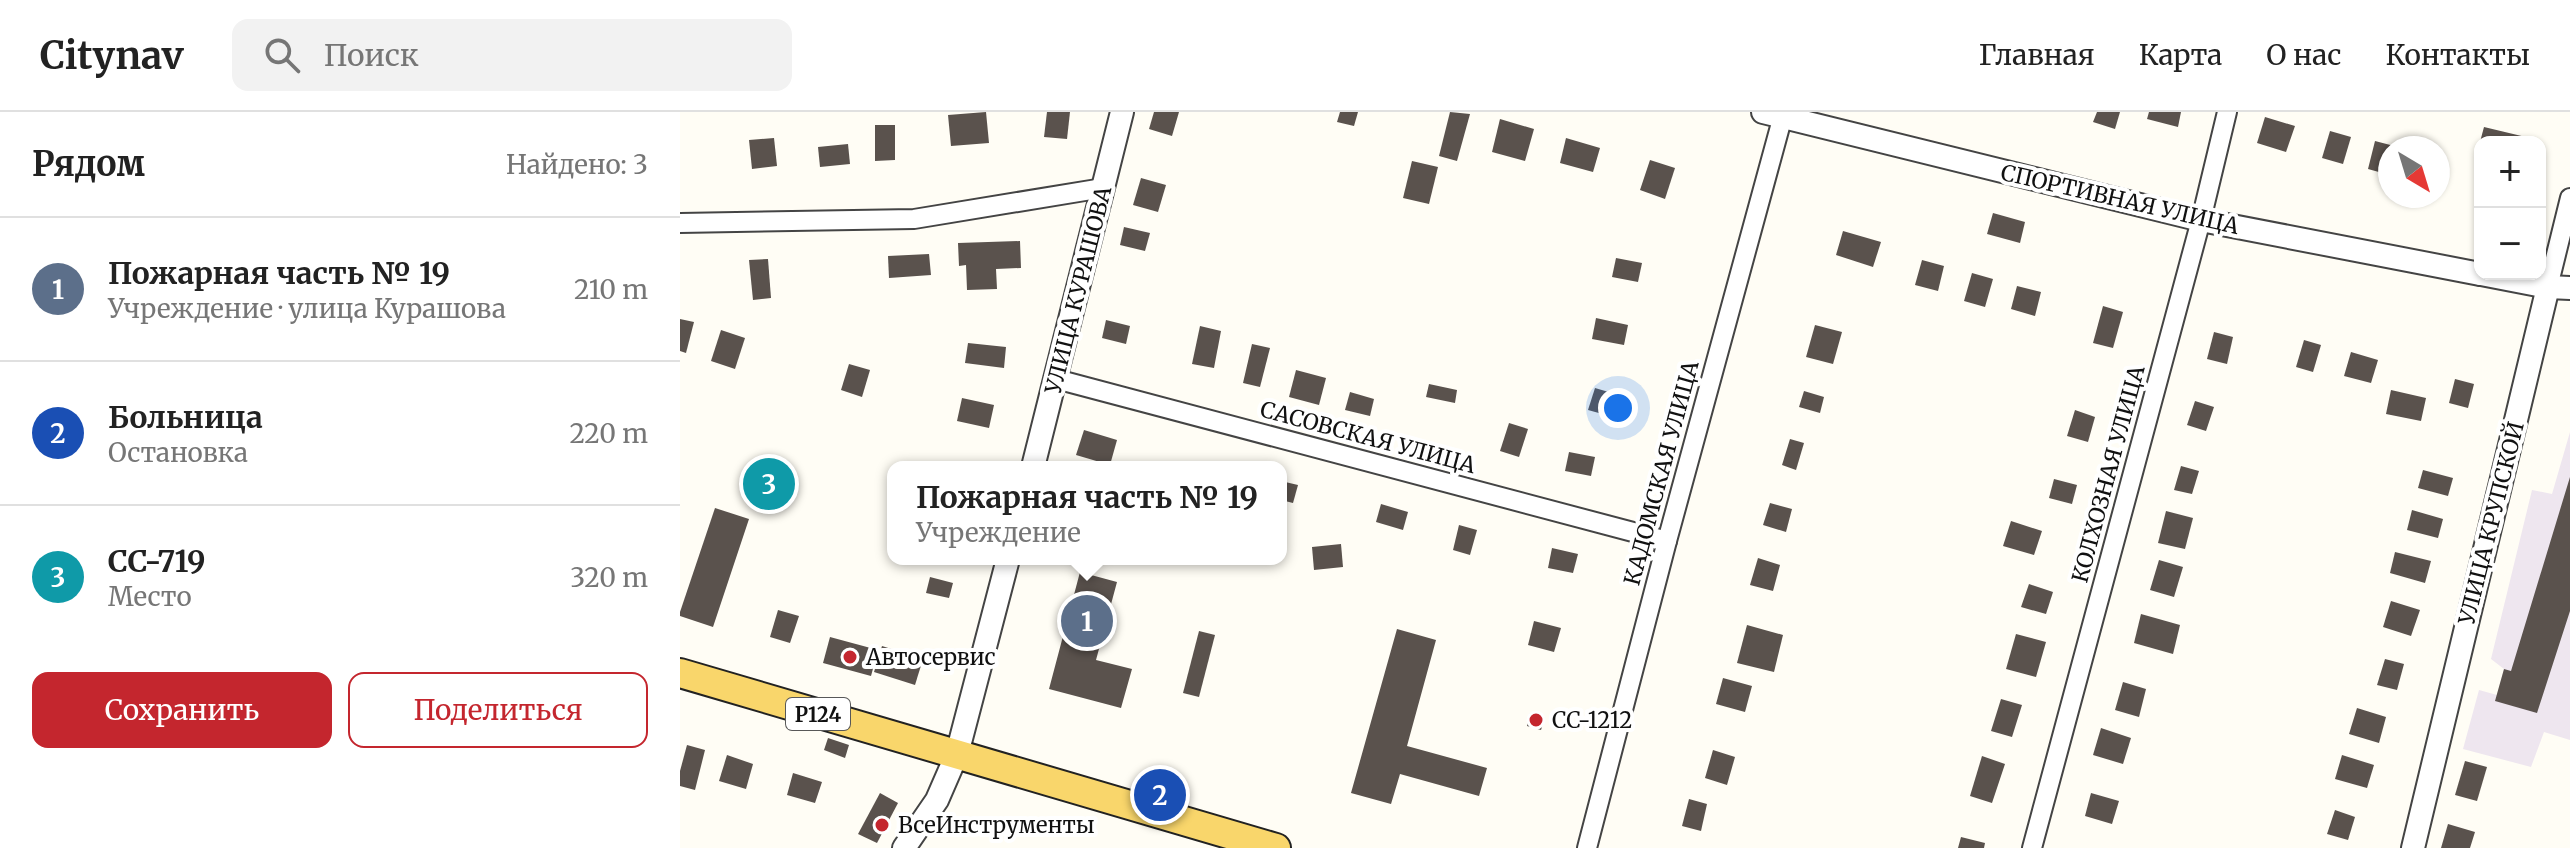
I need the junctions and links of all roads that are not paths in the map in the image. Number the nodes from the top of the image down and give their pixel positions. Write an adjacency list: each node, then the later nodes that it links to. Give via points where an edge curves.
1 (1122, 112): 4 (street, УЛИЦА КУРАШОВА)
2 (2227, 112): 6 (street, КОЛХОЗНАЯ УЛИЦА)
3 (1777, 114): 6 (street, СПОРТИВНАЯ УЛИЦА); 13 (street, КАДОМСКАЯ УЛИЦА)
4 (1103, 188): 7 (street, via 914,219); 11 (street, УЛИЦА КУРАШОВА)
5 (2570, 198): 10 (street, УЛИЦА КРУПСКОЙ)
6 (2201, 220): 8 (street, СПОРТИВНАЯ УЛИЦА); 20 (street, КОЛХОЗНАЯ УЛИЦА)
7 (680, 223)
8 (2474, 273)
9 (2514, 280): 10 (street, СПОРТИВНАЯ УЛИЦА)
10 (2559, 288): 21 (street, УЛИЦА КРУПСКОЙ)
11 (1056, 379): 12 (street, УЛИЦА КУРАШОВА); 13 (street, САСОВСКАЯ УЛИЦА)
12 (1035, 461)
13 (1667, 541): 19 (street, КАДОМСКАЯ УЛИЦА)
14 (1006, 565): 16 (street)
15 (680, 673): 16 (main road, Р124)
16 (957, 754): 17 (street, via 937,800); 18 (main road, Р124)
17 (904, 848)
18 (1276, 848)
19 (1587, 848)
20 (2032, 848)
21 (2413, 848)

